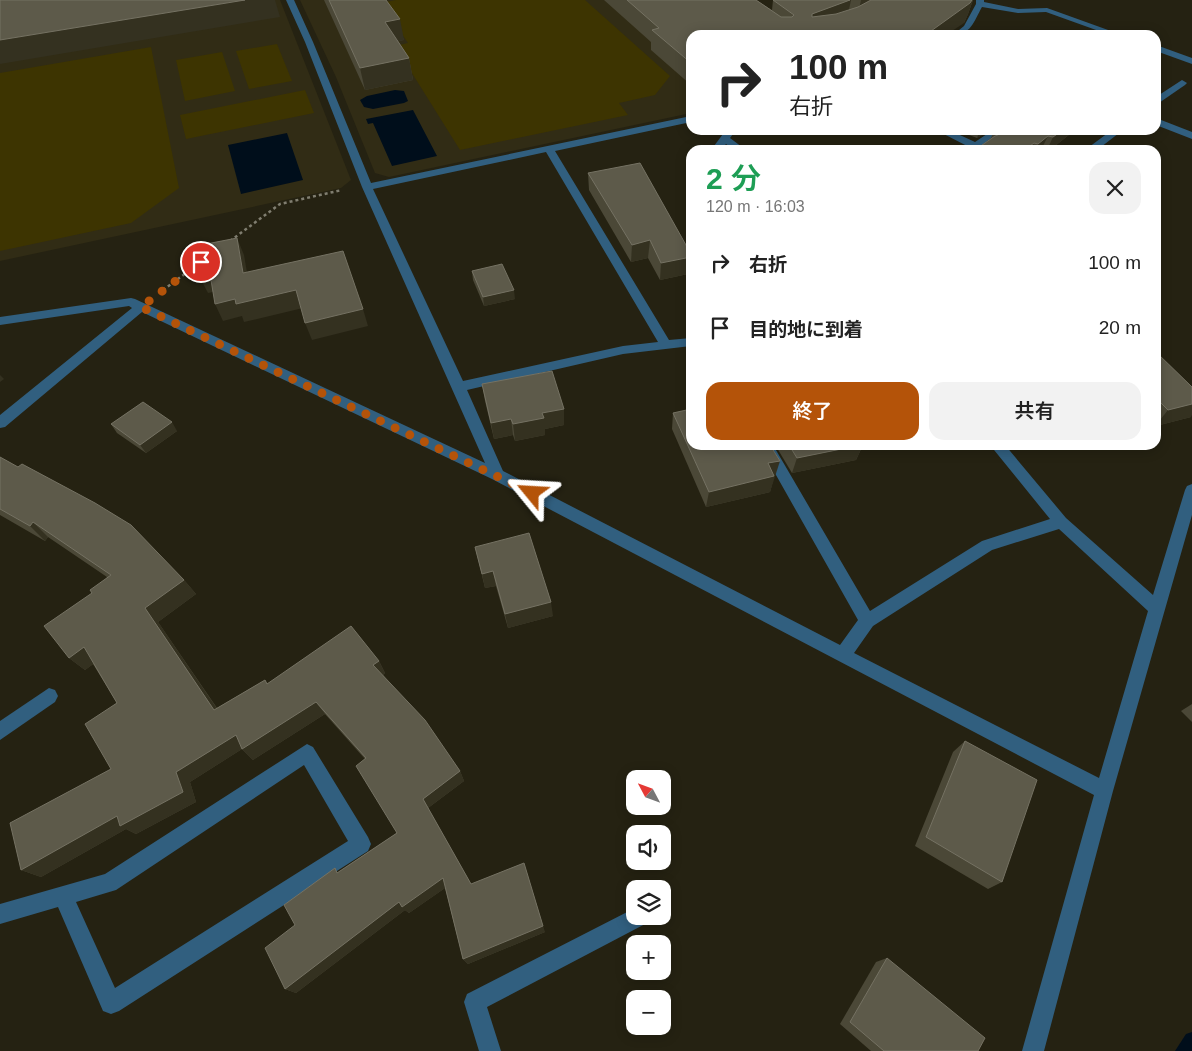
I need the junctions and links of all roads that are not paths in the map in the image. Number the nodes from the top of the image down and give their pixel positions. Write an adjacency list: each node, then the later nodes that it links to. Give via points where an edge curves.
1 (290, 0): 21 (street)
2 (980, 2): 3 (street); 4 (street, via 1018,11 1048,10)
3 (963, 30)
4 (1104, 30)
5 (1161, 50): 6 (street)
6 (1192, 61)
7 (1182, 84): 8 (street)
8 (1161, 99)
9 (686, 120): 20 (street)
10 (1161, 123): 15 (street)
11 (729, 135): 16 (street)
12 (952, 135): 17 (street)
13 (994, 135): 18 (street)
14 (1111, 135): 19 (street)
15 (1192, 136)
16 (737, 145)
17 (974, 145)
18 (983, 145)
19 (1097, 145)
20 (549, 149): 21 (street); 25 (street)
21 (366, 186): 26 (street)
22 (141, 307): 23 (street, via 131,302); 27 (street); 30 (street)
23 (0, 321)
24 (686, 343): 25 (street)
25 (666, 345): 26 (street, via 623,350)
26 (459, 387): 30 (street)
27 (0, 423)
28 (769, 450): 34 (street)
29 (1001, 450): 32 (street)
30 (497, 475): 35 (street)
31 (1192, 490): 33 (street)
32 (1061, 522): 33 (street); 34 (street, via 987,545)
33 (1157, 609): 38 (street)
34 (868, 621): 35 (street)
35 (844, 655): 38 (street)
36 (49, 696): 37 (street)
37 (0, 731)
38 (1104, 791): 43 (street)
39 (63, 896): 39 (street, via 109,883 307,753 361,844 111,1003); 40 (street)
40 (0, 914)
41 (626, 923): 42 (street, via 475,1002)
42 (490, 1051)
43 (1033, 1051)

